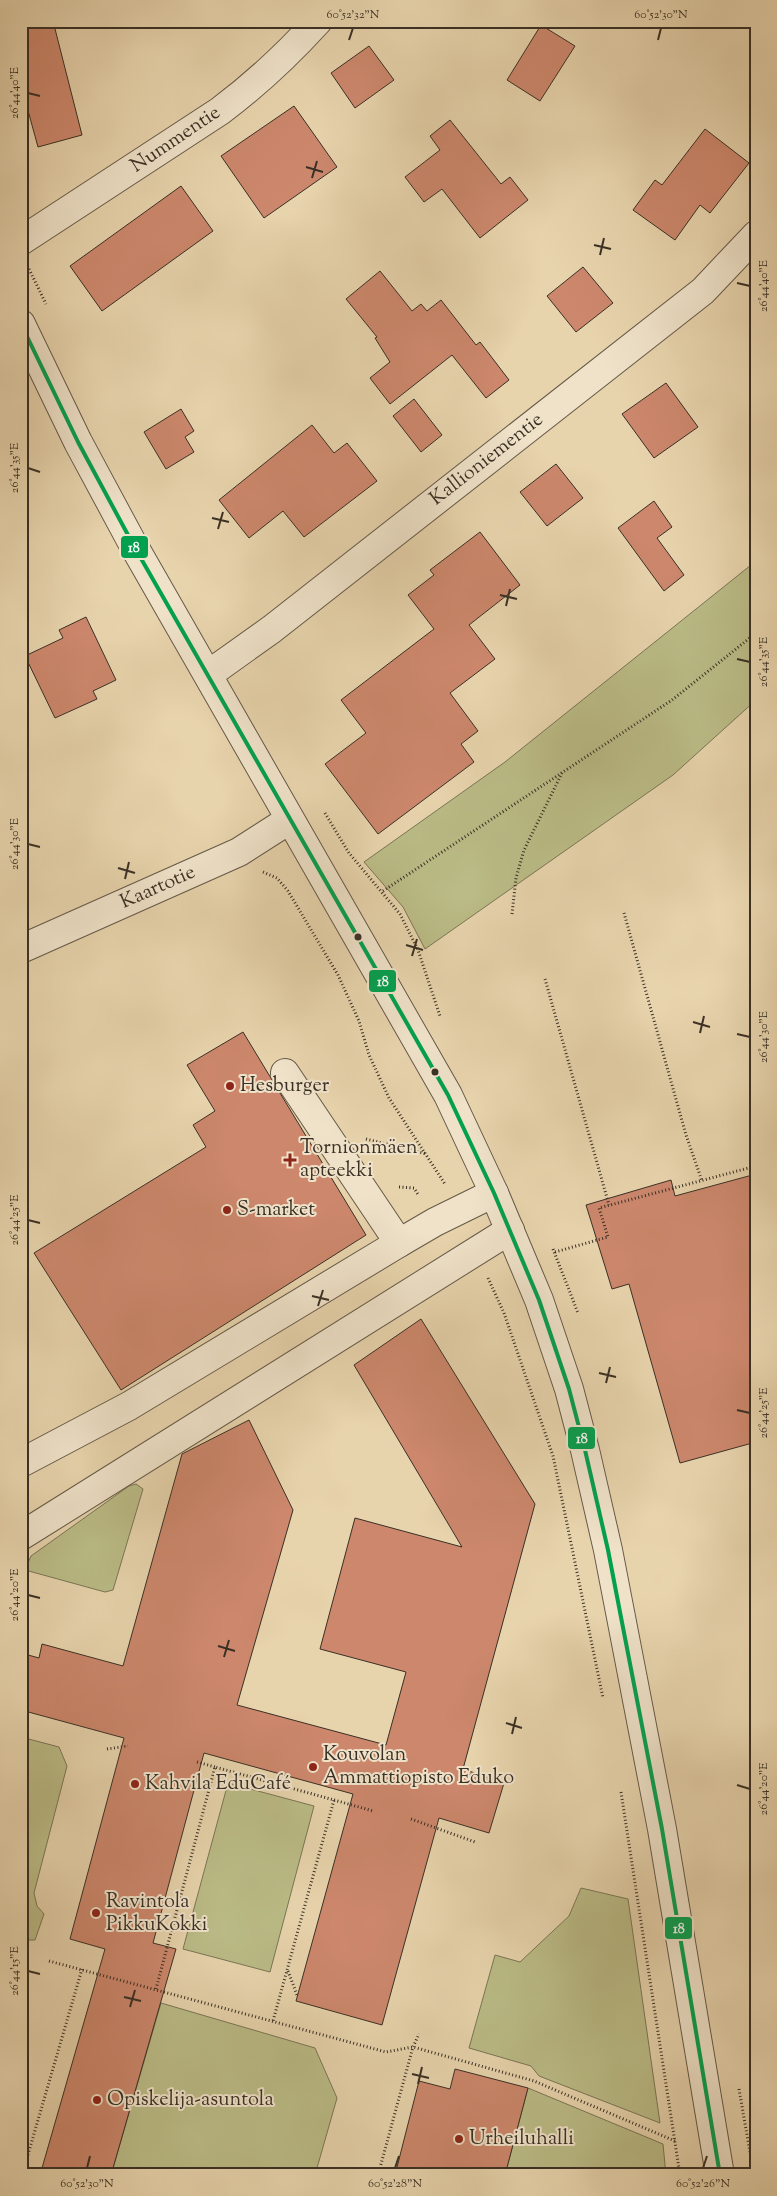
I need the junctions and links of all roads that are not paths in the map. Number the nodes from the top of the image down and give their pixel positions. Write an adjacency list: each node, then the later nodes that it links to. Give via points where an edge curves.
1 (318, 21): 3 (street, Nummentie, via 248,90 220,111)
2 (756, 235): 5 (street, Kallioniementie, via 695,297 272,629)
3 (21, 241)
4 (21, 324): 5 (street, via 78,442)
5 (209, 674): 6 (street)
6 (289, 820): 7 (street, Kaartotie, via 239,852); 9 (street, via 448,1095)
7 (21, 948)
8 (285, 1073): 11 (street)
9 (494, 1193): 10 (street); 11 (street)
10 (510, 1230): 13 (street); 14 (street, via 569,1389 608,1550 662,1829)
11 (400, 1243): 12 (street, via 129,1406)
12 (21, 1463)
13 (21, 1536)
14 (720, 2175)

